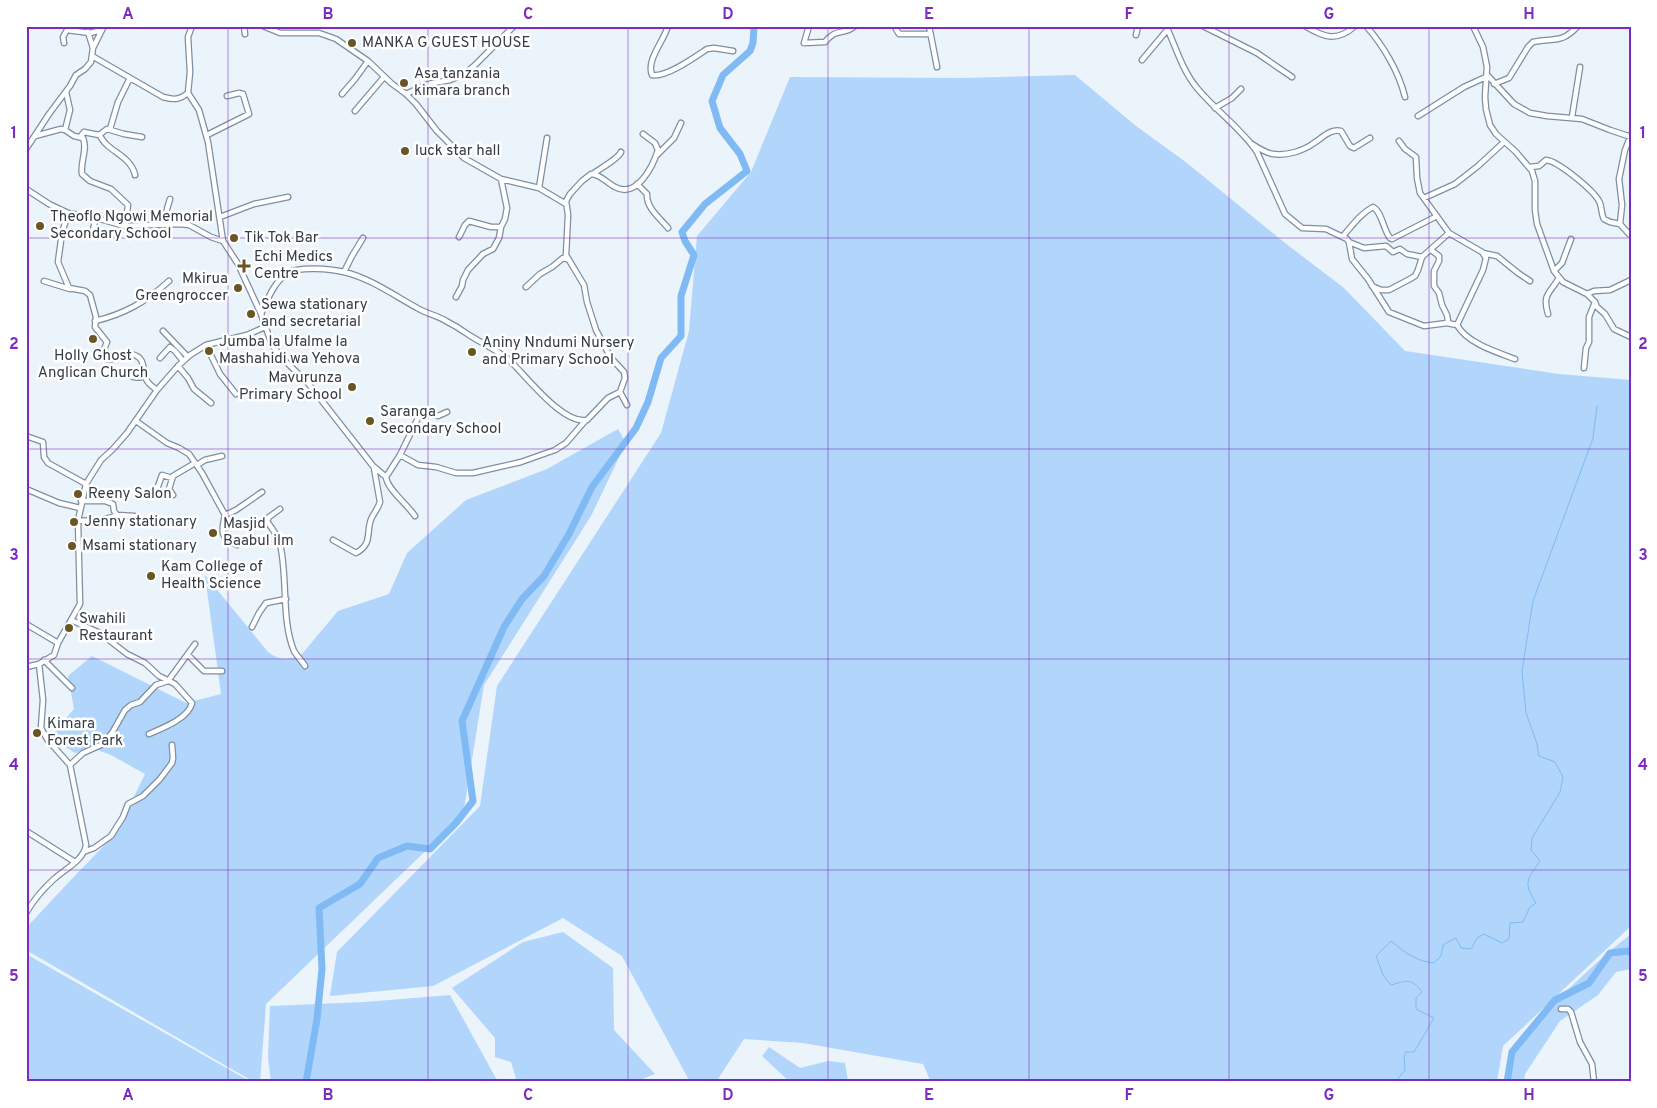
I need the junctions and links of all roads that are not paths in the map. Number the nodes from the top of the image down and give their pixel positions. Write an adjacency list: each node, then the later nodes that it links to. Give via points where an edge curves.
1 (192, 26): 40 (street, via 188,37)
2 (244, 26): 21 (street)
3 (263, 26): 22 (street, via 280,33)
4 (296, 26): 22 (street)
5 (514, 26): 42 (street, via 464,74)
6 (668, 26): 27 (street, via 651,64 652,75 666,73 707,49)
7 (809, 26): 8 (street, via 804,43 825,42 833,33 850,30)
8 (854, 26)
9 (897, 26): 23 (street, via 900,34)
10 (929, 26): 23 (street)
11 (1138, 26): 24 (street)
12 (1203, 26): 35 (street)
13 (1305, 26): 14 (street, via 1328,37 1342,36)
14 (1355, 26)
15 (1366, 26): 44 (street, via 1391,63)
16 (1473, 26): 33 (street, via 1483,47)
17 (1578, 26): 37 (street, via 1558,39 1533,42 1509,78)
18 (1167, 27): 29 (street); 45 (street, via 1193,82)
19 (103, 28): 20 (street); 26 (street)
20 (88, 32): 25 (street, via 67,30); 26 (street)
21 (245, 34)
22 (296, 34): 30 (street, via 321,30)
23 (930, 34): 31 (street)
24 (1136, 35)
25 (64, 43)
26 (93, 48): 28 (street)
27 (733, 51)
28 (92, 56): 36 (street); 39 (street, via 91,62 76,75)
29 (1142, 60)
30 (368, 61): 34 (street); 41 (street)
31 (937, 67)
32 (1580, 67): 48 (street)
33 (1488, 76): 37 (street); 47 (street); 62 (street, via 1485,97 1488,118)
34 (384, 77): 42 (street); 46 (street)
35 (1292, 77)
36 (130, 78): 40 (street, via 168,98 178,99); 50 (street)
37 (1494, 84): 48 (street, via 1514,104 1530,113)
38 (1241, 89): 45 (street)
39 (66, 92): 51 (street, via 70,110); 55 (street)
40 (188, 93): 54 (street, via 199,110)
41 (342, 94)
42 (406, 94): 70 (street, via 462,156)
43 (227, 96): 54 (street, via 243,94 248,114)
44 (1405, 96)
45 (1215, 108): 63 (street)
46 (355, 111)
47 (1418, 116)
48 (1572, 117): 57 (street)
49 (681, 123): 66 (street, via 674,138)
50 (110, 129): 53 (street); 56 (street)
51 (65, 130): 55 (street); 58 (street)
52 (643, 134): 66 (street, via 658,147)
53 (99, 135): 58 (street, via 84,132); 69 (street, via 106,145 129,162)
54 (206, 135): 80 (street)
55 (35, 136): 64 (street)
56 (142, 136)
57 (1631, 136): 83 (street, via 1619,179)
58 (80, 137): 84 (street, via 85,143 82,174 90,181 111,189 128,205)
59 (547, 138): 72 (street)
60 (1370, 138): 63 (street, via 1354,148 1343,132 1337,130 1293,153 1273,154)
61 (1399, 141): 75 (street, via 1416,157 1417,178)
62 (1504, 142): 67 (street); 75 (street, via 1455,184)
63 (1251, 143): 90 (street, via 1285,214 1302,228 1326,230)
64 (26, 149)
65 (621, 152): 68 (street)
66 (656, 156): 71 (street)
67 (1530, 167): 83 (street, via 1539,166 1546,160 1554,163 1598,198 1604,219); 100 (street, via 1535,181 1537,224)
68 (594, 173): 71 (street, via 620,189); 77 (street, via 570,194)
69 (135, 175)
70 (501, 180): 72 (street); 85 (street, via 507,208)
71 (638, 184): 86 (street, via 647,194 649,206)
72 (539, 188): 77 (street)
73 (26, 189): 78 (street)
74 (288, 198): 80 (street, via 254,204)
75 (1424, 198): 79 (street)
76 (170, 199): 82 (street)
77 (566, 204): 99 (street)
78 (68, 213): 81 (street); 109 (street, via 58,257 59,267)
79 (1437, 216): 88 (street); 90 (street, via 1392,239 1385,232 1374,207 1356,219)
80 (220, 217): 94 (street)
81 (96, 218): 84 (street); 87 (street, via 92,233)
82 (166, 224): 84 (street); 94 (street, via 189,225)
83 (1620, 224): 89 (street)
84 (124, 226)
85 (501, 227): 91 (street, via 469,221); 111 (street, via 494,247 468,270)
86 (668, 228)
87 (85, 233)
88 (1449, 233): 96 (street); 97 (street)
89 (1629, 234)
90 (1343, 236): 95 (street)
91 (458, 237)
92 (363, 238): 101 (street)
93 (1571, 239): 100 (street, via 1562,263)
94 (223, 241): 113 (street, via 238,264)
95 (1349, 242): 98 (street, via 1364,248 1386,246 1393,252 1400,249 1406,254); 107 (street, via 1352,259)
96 (1430, 250): 98 (street); 116 (street, via 1439,256 1434,285 1448,315)
97 (1483, 253): 106 (street, via 1497,256); 117 (street, via 1486,258 1483,270)
98 (1422, 257): 107 (street, via 1418,270 1410,279 1389,290)
99 (567, 258): 108 (street, via 543,272); 131 (street, via 584,285 596,330 624,372)
100 (1554, 270): 102 (street)
101 (344, 272): 113 (street, via 310,269 286,274); 137 (street, via 447,321 488,346 507,359 557,407)
102 (1559, 278): 110 (street); 114 (street, via 1547,293)
103 (1631, 280): 110 (street, via 1610,290)
104 (44, 281): 109 (street)
105 (169, 281): 115 (street, via 132,309)
106 (1530, 281)
107 (1372, 286): 116 (street, via 1389,312 1424,326)
108 (526, 288)
109 (71, 290): 115 (street, via 90,294)
110 (1587, 294): 112 (street)
111 (456, 297)
112 (1595, 302): 120 (street, via 1614,329); 127 (street, via 1589,317)
113 (261, 314): 118 (street)
114 (1548, 314)
115 (95, 321): 129 (street, via 96,330 107,342 104,351 107,360 131,354 143,361)
116 (1447, 323): 117 (street)
117 (1457, 325): 124 (street, via 1468,339)
118 (265, 327): 121 (street, via 251,334); 142 (street, via 272,345 308,383)
119 (163, 331): 122 (street)
120 (1631, 337)
121 (206, 345): 122 (street); 132 (street, via 220,374)
122 (188, 357): 125 (street)
123 (160, 358): 125 (street, via 170,347)
124 (1514, 359)
125 (183, 361): 126 (street)
126 (178, 366): 130 (street); 133 (street, via 194,389)
127 (1584, 368)
128 (125, 373): 129 (street, via 134,377)
129 (145, 375): 130 (street)
130 (157, 390): 136 (street)
131 (620, 392): 134 (street); 137 (street, via 606,400)
132 (236, 394)
133 (210, 402)
134 (628, 405)
135 (447, 412): 139 (street, via 438,416 421,413)
136 (136, 421): 141 (street, via 189,454); 145 (street, via 101,460)
137 (585, 421): 139 (street, via 566,443 555,450 473,474 456,474 418,465)
138 (26, 436): 145 (street, via 44,442 44,457 48,463)
139 (400, 455): 143 (street)
140 (222, 456): 141 (street)
141 (196, 464): 144 (street); 154 (street)
142 (373, 466): 143 (street); 158 (street, via 380,504 371,518 368,542 356,552)
143 (386, 477): 156 (street, via 390,488)
144 (172, 478): 147 (street, via 162,475); 149 (street, via 169,489)
145 (86, 484): 150 (street)
146 (26, 489): 151 (street)
147 (157, 489)
148 (262, 492): 154 (street)
149 (173, 495)
150 (82, 501): 151 (street); 153 (street, via 111,502)
151 (80, 508): 157 (street)
152 (280, 509): 160 (street, via 267,520 280,542)
153 (117, 515): 155 (street); 157 (street)
154 (226, 515): 159 (street, via 222,533 227,540)
155 (134, 516)
156 (415, 516)
157 (78, 521): 161 (street, via 80,601)
158 (333, 540)
159 (238, 545)
160 (286, 599): 163 (street, via 266,603); 170 (street, via 291,641 296,655)
161 (71, 620): 164 (street); 172 (street, via 100,633)
162 (26, 624): 164 (street)
163 (252, 626)
164 (58, 643): 167 (street, via 54,655)
165 (195, 644): 166 (street)
166 (188, 655): 171 (street, via 204,671); 172 (street)
167 (44, 660): 168 (street); 173 (street)
168 (39, 664): 169 (street); 176 (street, via 43,700 41,728)
169 (26, 666)
170 (306, 666)
171 (222, 671)
172 (168, 681): 174 (street, via 182,690 192,706 179,718); 176 (street, via 156,685 138,703 129,706 103,744 83,753)
173 (72, 688)
174 (150, 734)
175 (172, 745): 178 (street, via 174,758 160,779 143,796 128,804 111,836)
176 (70, 765): 178 (street)
177 (26, 830): 179 (street)
178 (86, 851): 179 (street)
179 (75, 862): 180 (street)
180 (28, 905): 181 (street)
181 (26, 912)
182 (1562, 1009): 183 (street, via 1571,1012 1580,1042 1592,1064)
183 (1594, 1082)

